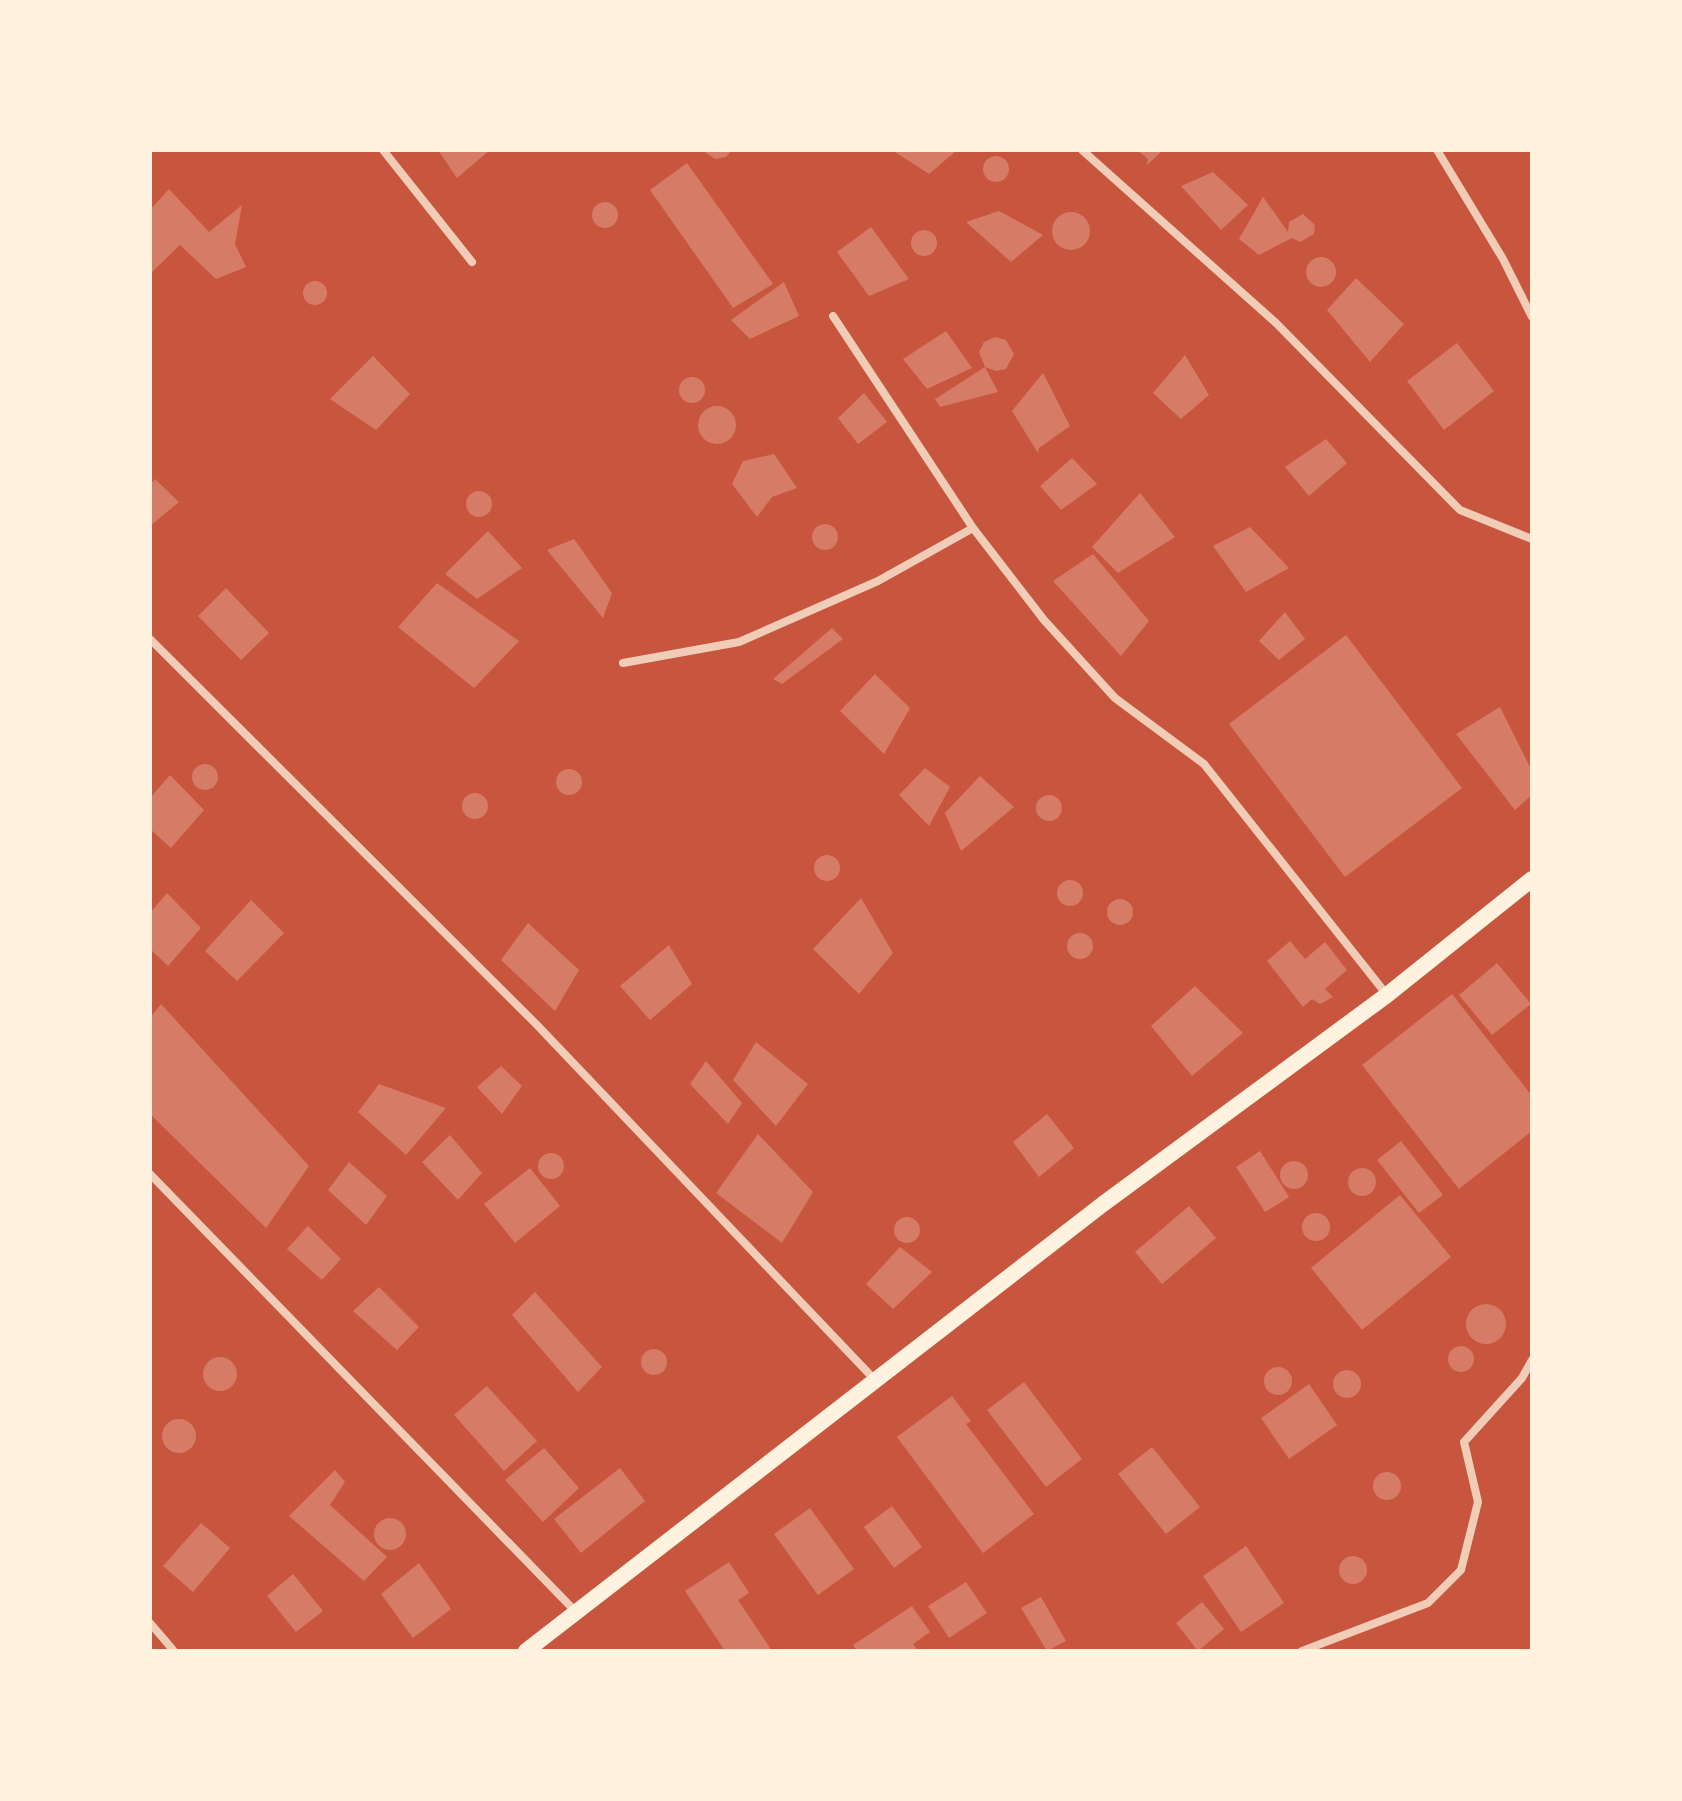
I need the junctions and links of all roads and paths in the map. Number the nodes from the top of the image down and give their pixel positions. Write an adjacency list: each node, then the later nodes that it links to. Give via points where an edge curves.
1 (383, 150): 4 (street)
2 (1082, 150): 8 (street, via 1276,323 1460,510)
3 (1437, 150): 6 (street)
4 (472, 262)
5 (833, 316): 7 (street)
6 (1532, 317)
7 (973, 528): 10 (street, via 878,581 739,642); 12 (street, via 1044,620 1115,698 1204,764)
8 (1532, 539)
9 (150, 639): 15 (street, via 537,1025)
10 (623, 663)
11 (1532, 879): 12 (main road)
12 (1387, 995): 15 (main road)
13 (150, 1174): 16 (street)
14 (1532, 1360): 20 (street, via 1464,1442 1478,1502 1461,1570 1428,1603)
15 (876, 1380): 16 (main road)
16 (576, 1613): 19 (main road)
17 (150, 1623): 18 (street)
18 (174, 1651)
19 (526, 1651)
20 (1302, 1651)

